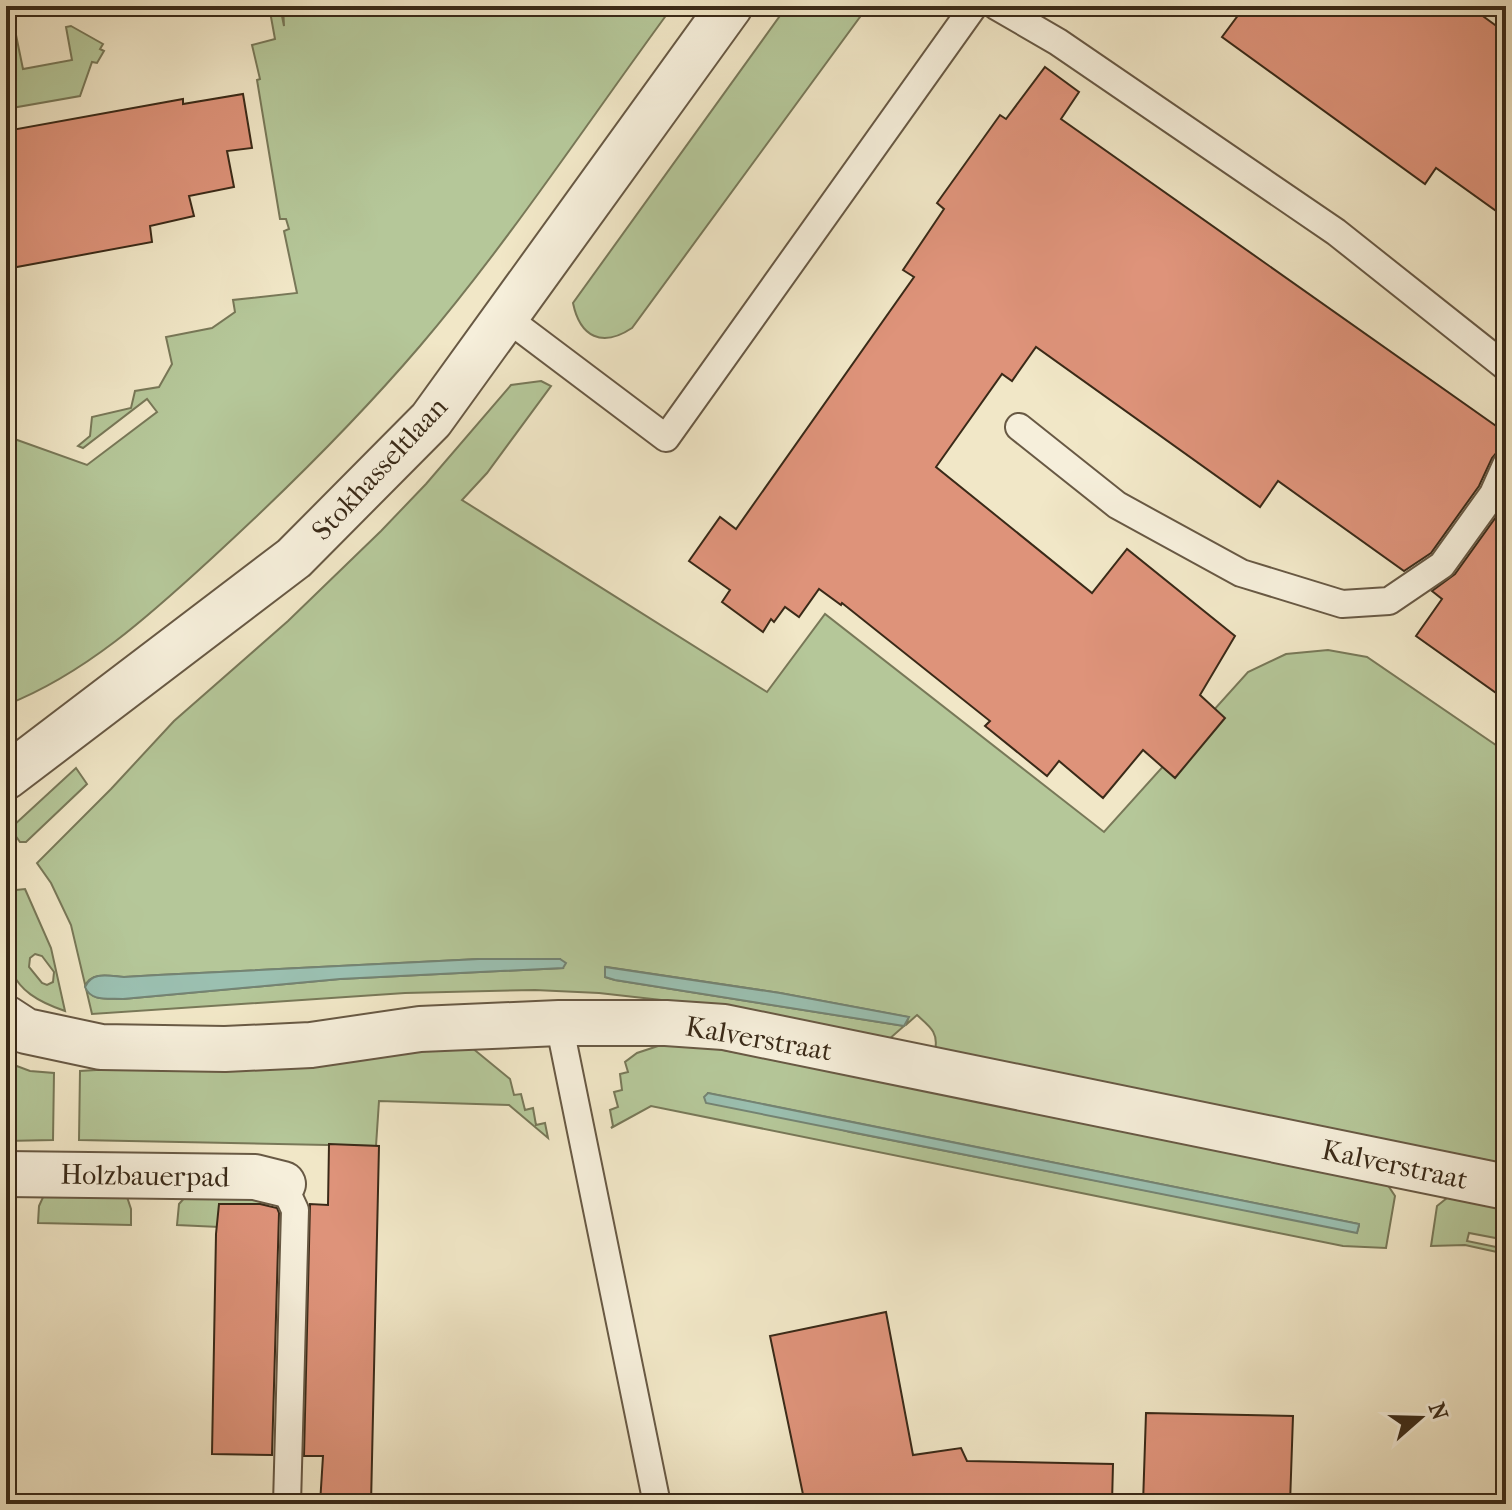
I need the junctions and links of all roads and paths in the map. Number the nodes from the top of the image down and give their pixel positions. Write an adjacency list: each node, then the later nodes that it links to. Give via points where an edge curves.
1 (730, 6): 4 (street, Stokhasseltlaan)
2 (974, 6): 4 (lane, via 666,438)
3 (996, 6): 5 (lane, via 1058,42 1336,232)
4 (504, 316): 8 (street, Stokhasseltlaan, via 431,420 294,558)
5 (1506, 367)
6 (1019, 427): 7 (lane, via 1117,505 1227,566 1342,604 1389,601 1442,565 1493,494)
7 (1506, 465)
8 (6, 777)
9 (6, 1018): 10 (street, Kalverstraat, via 26,1031 101,1047 225,1049 311,1045 420,1029)
10 (559, 1023): 13 (street, Kalverstraat, via 724,1027); 15 (lane)
11 (6, 1174): 12 (street, Holzbauerpad, via 255,1177)
12 (283, 1184): 14 (lane, via 295,1210)
13 (1506, 1187)
14 (287, 1504)
15 (657, 1504)

